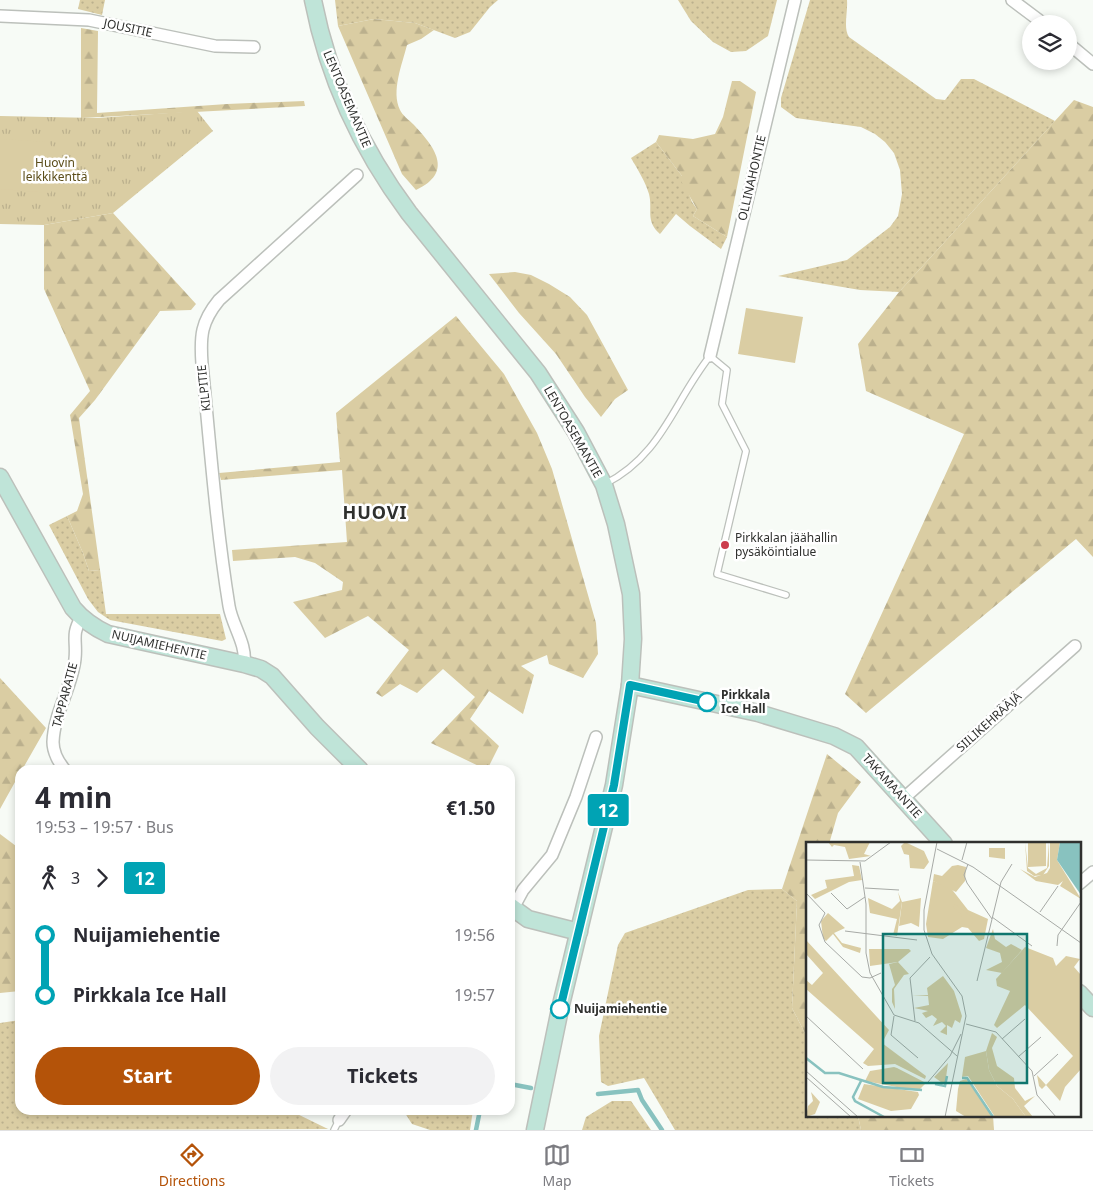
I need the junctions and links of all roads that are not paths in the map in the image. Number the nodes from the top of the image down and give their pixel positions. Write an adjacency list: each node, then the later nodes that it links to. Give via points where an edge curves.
1 (313, 0): 12 (main road, LENTOASEMANTIE, via 338,84 352,119 381,172 409,213 538,373 576,432)
2 (794, 0): 10 (street, OLLINAHONTIE)
3 (1012, 0): 4 (street)
4 (1032, 15)
5 (0, 16): 6 (street, JOUSITIE, via 89,20 215,46)
6 (254, 48)
7 (1077, 51): 8 (street)
8 (1093, 64)
9 (356, 175): 16 (street, KILPITIE, via 219,300 205,319 202,332 202,364 223,566 229,608 245,654)
10 (710, 356): 12 (lane, via 659,438 622,476); 13 (lane, via 727,370 722,404 746,451 717,574)
11 (0, 477): 14 (main road, NUIJAMIEHENTIE)
12 (604, 485): 17 (main road, LENTOASEMANTIE, via 631,594)
13 (786, 595)
14 (81, 618): 16 (main road, NUIJAMIEHENTIE, via 108,634); 19 (street, TAPPARATIE, via 75,628 74,668 53,741)
15 (1075, 646): 21 (street, SIILIKEHRÄÄJÄ)
16 (244, 664): 20 (main road, NUIJAMIEHENTIE, via 272,676)
17 (630, 685): 21 (main road, TAKAMAANTIE, via 758,713 834,736 856,747); 27 (main road, LENTOASEMANTIE, via 614,785)
18 (596, 737): 25 (street, via 552,855)
19 (60, 765)
20 (355, 765)
21 (904, 798): 22 (main road, TAKAMAANTIE)
22 (942, 842)
23 (1093, 872): 24 (street)
24 (1080, 883)
25 (515, 903)
26 (515, 911): 27 (main road, via 528,919)
27 (579, 932): 30 (main road, LENTOASEMANTIE)
28 (1080, 994): 29 (main road)
29 (1093, 1008)
30 (535, 1130)

